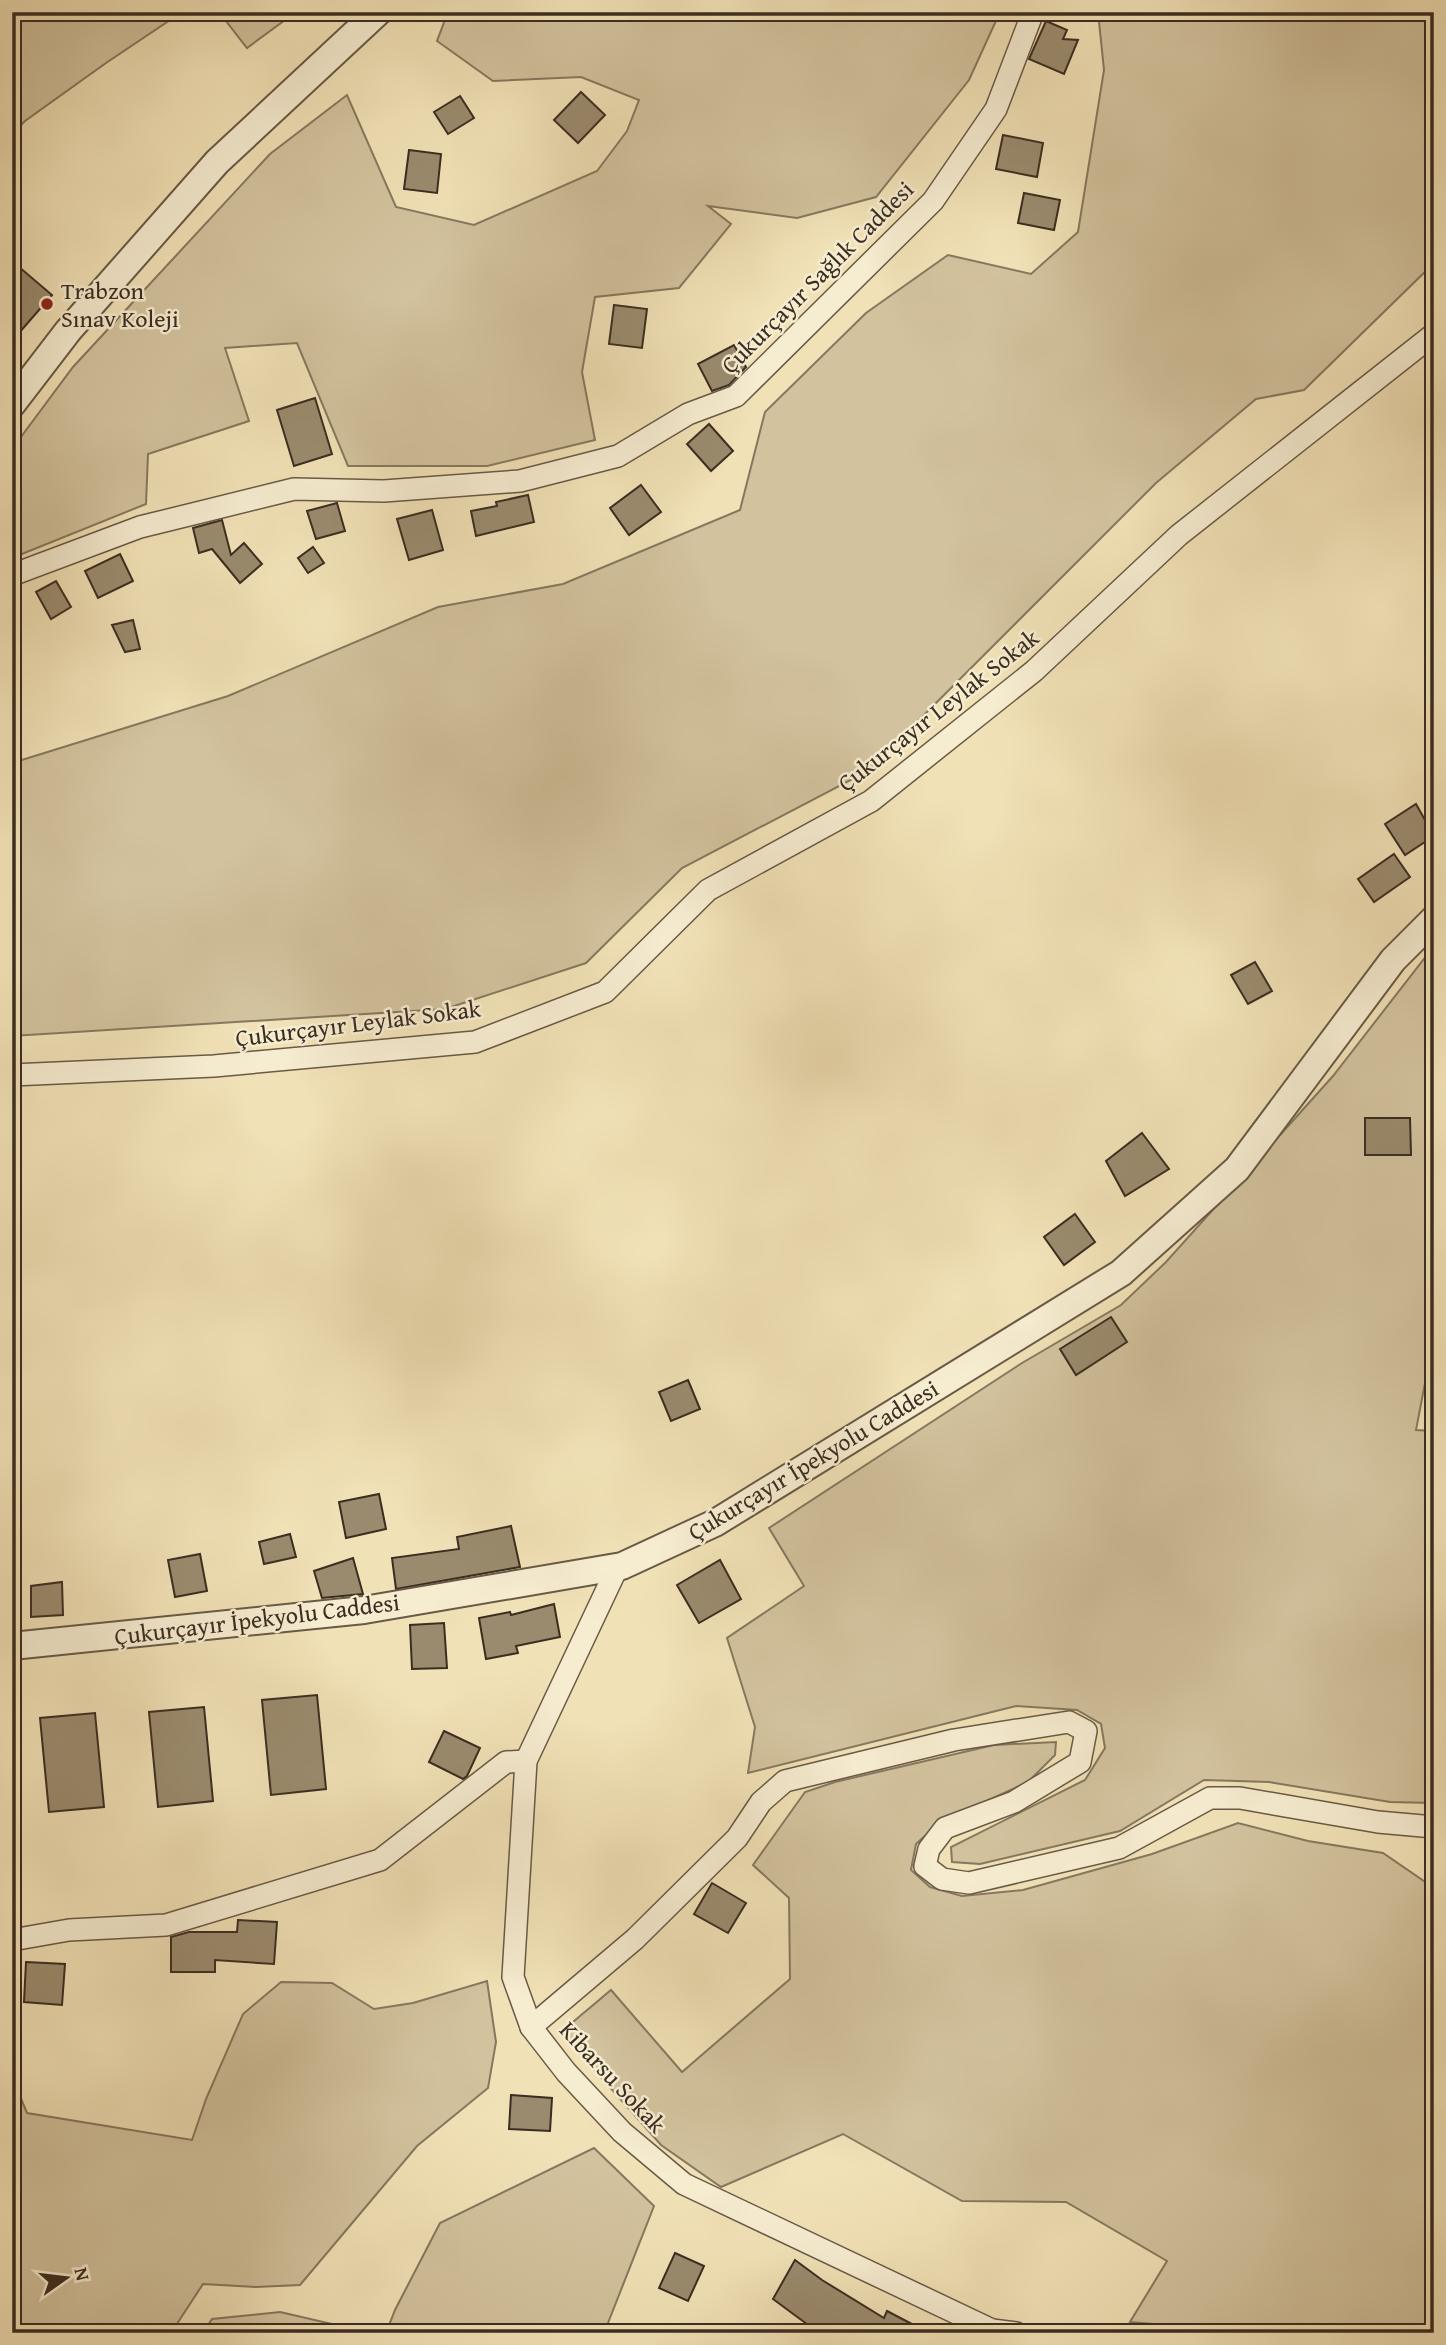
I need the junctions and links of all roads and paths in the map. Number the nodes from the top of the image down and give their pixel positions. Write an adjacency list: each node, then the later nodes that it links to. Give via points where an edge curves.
1 (378, 12): 4 (street, via 217,162 68,331)
2 (1033, 12): 5 (street, Çukurçayır Sağlık Caddesi, via 996,109 933,201 736,396 688,414 618,456 520,481 384,491 294,489 140,527)
3 (1434, 334): 7 (street, Çukurçayır Leylak Sokak, via 1179,536 1034,671 871,801 708,890 605,992 475,1042 214,1066)
4 (12, 404)
5 (12, 575)
6 (1434, 919): 8 (street, Çukurçayır İpekyolu Caddesi, via 1392,960 1237,1169 1121,1273 715,1523)
7 (12, 1075)
8 (618, 1566): 9 (street, Çukurçayır İpekyolu Caddesi, via 364,1609); 10 (street, Kibarsu Sokak)
9 (12, 1646)
10 (526, 1761): 12 (street, via 506,1762 380,1860 166,1925 69,1930); 13 (street, Kibarsu Sokak, via 513,1977)
11 (1434, 1828): 13 (street, via 1240,1798 1210,1798 1119,1848 968,1883 942,1879 925,1866 929,1849 945,1828 1014,1802 1080,1762 1086,1731 1069,1722 954,1740 785,1781 761,1802 737,1838 635,1938)
12 (12, 1940)
13 (531, 2027): 14 (street, Kibarsu Sokak, via 566,2073 622,2132 684,2184 992,2330)
14 (1016, 2333)

